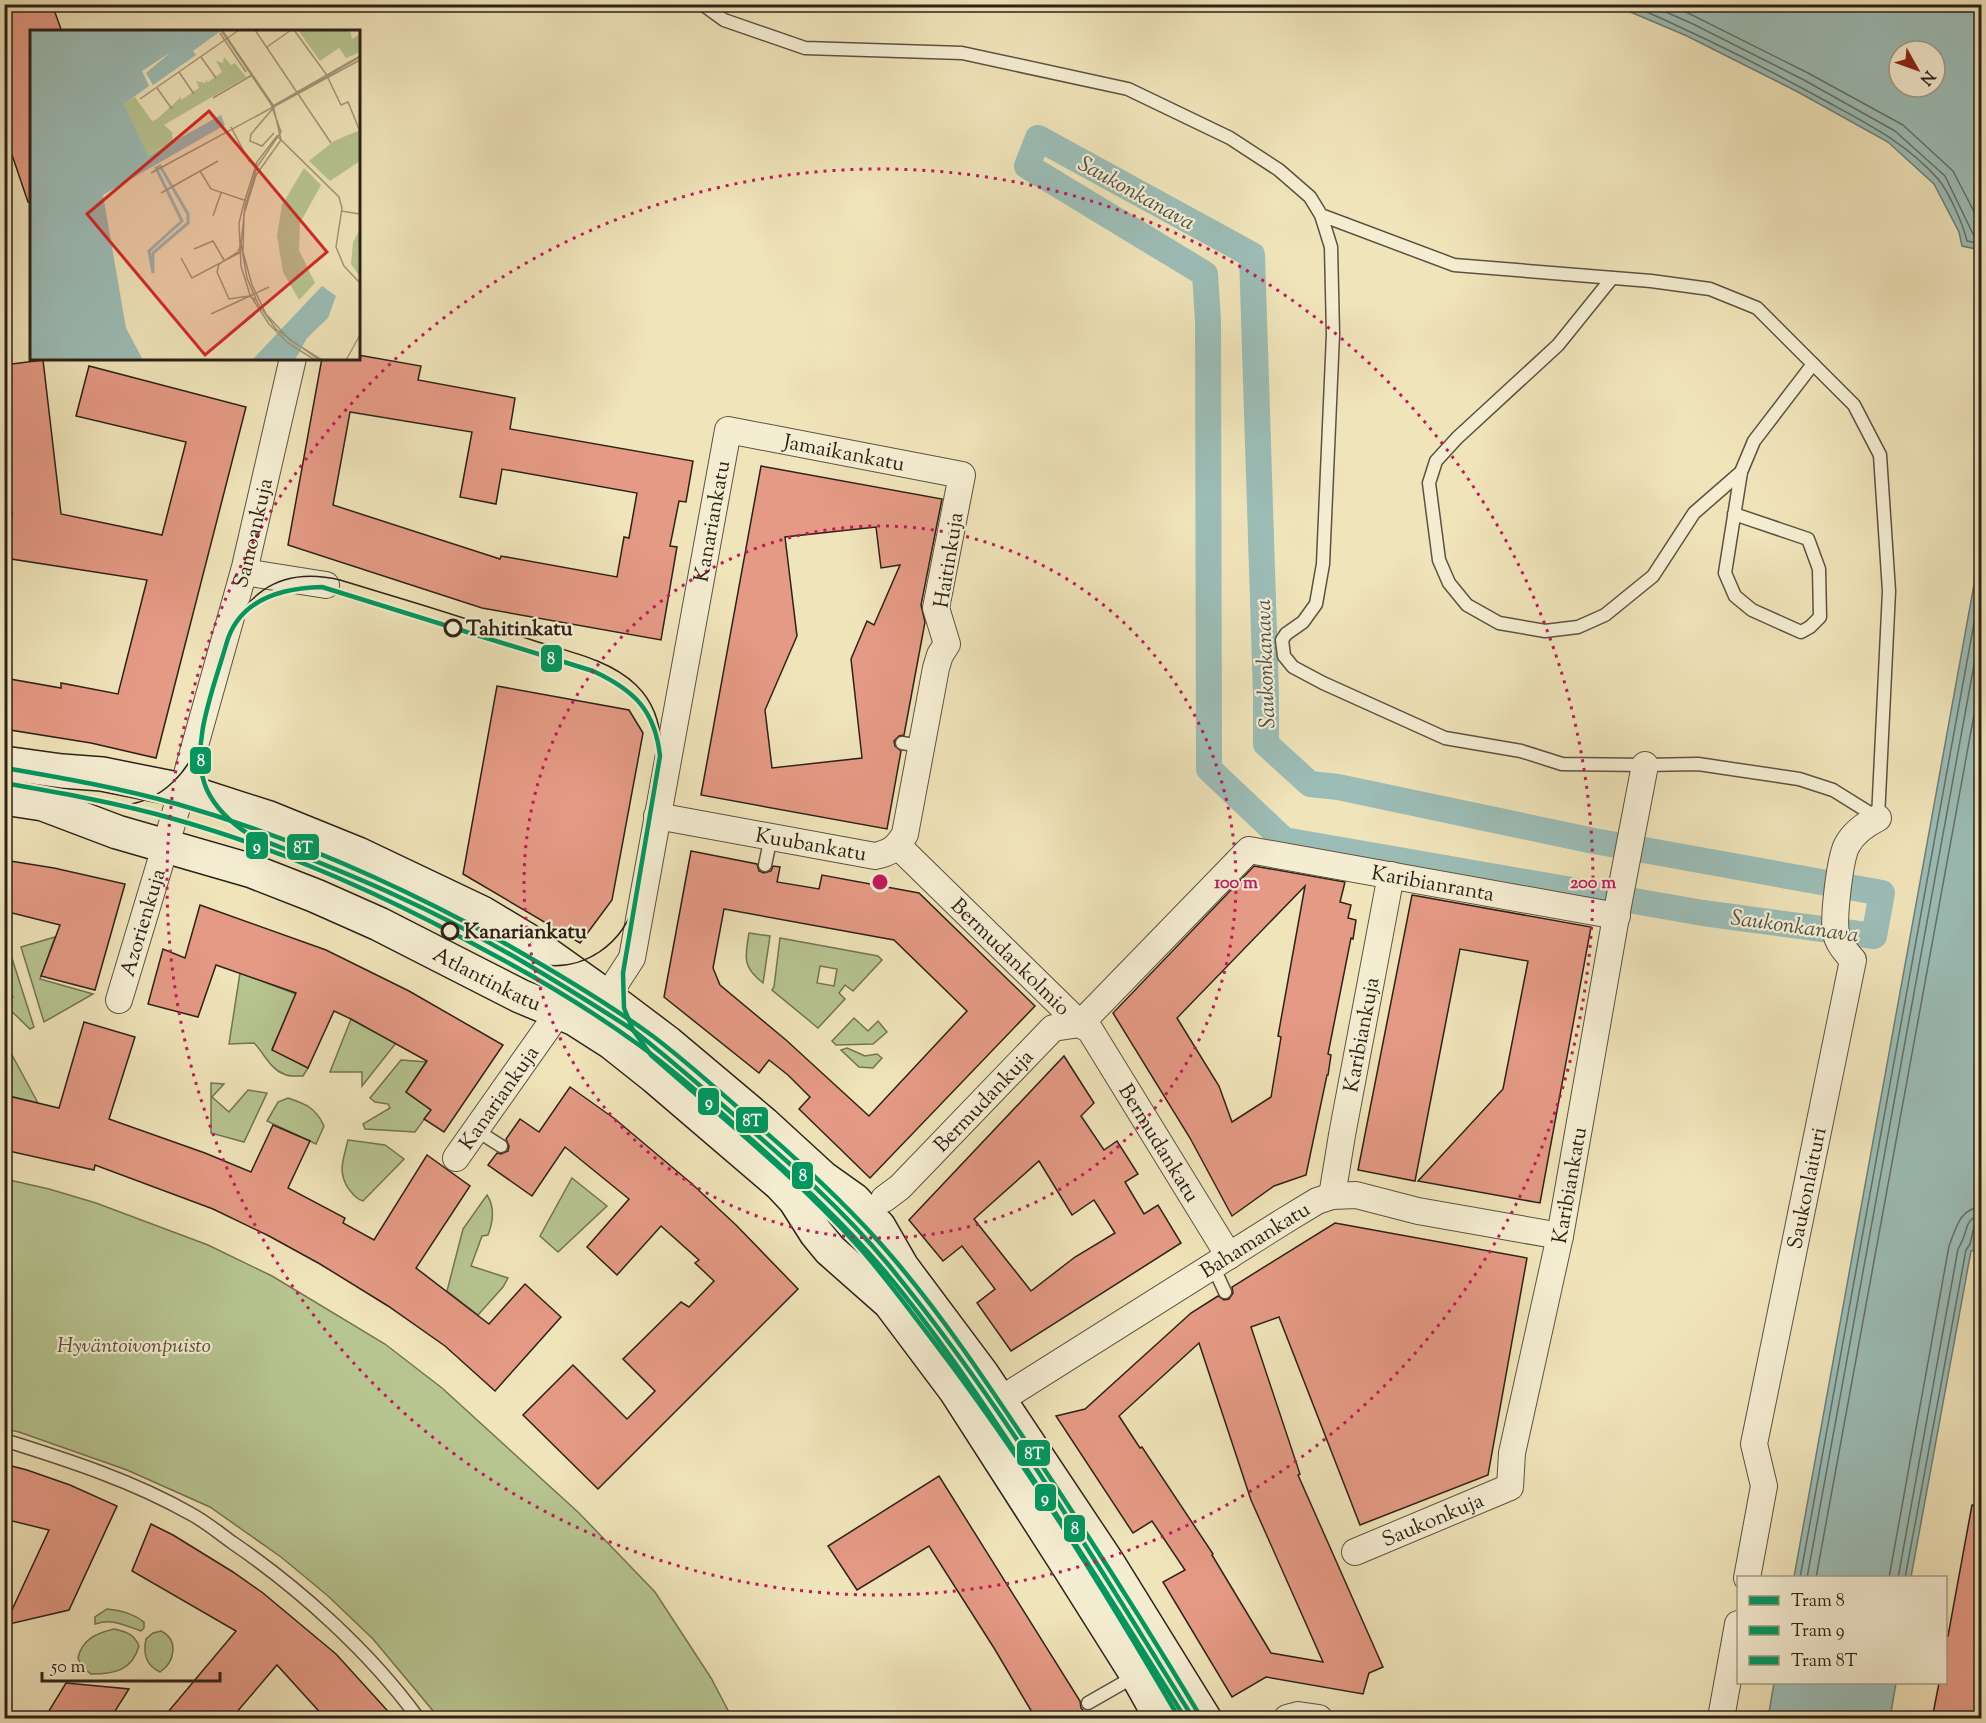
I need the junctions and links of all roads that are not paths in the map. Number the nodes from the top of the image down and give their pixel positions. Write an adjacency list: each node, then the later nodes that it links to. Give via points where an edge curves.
1 (702, 4): 2 (lane, via 724,20 805,48 962,53 1128,89 1230,138 1279,170 1310,197)
2 (1321, 216): 3 (lane, via 1454,265); 14 (lane, via 1331,247 1333,334 1323,564 1316,604 1303,622 1281,640 1284,656 1293,667 1323,683 1445,738 1521,751 1562,764)
3 (1612, 278): 5 (lane, via 1710,289 1757,308); 7 (lane, via 1558,345 1436,461 1429,483 1439,560 1449,583 1467,605 1499,623 1545,631 1578,627 1605,615 1653,576 1694,513)
4 (293, 360): 10 (street, Samoankuja)
5 (1813, 364): 7 (lane, via 1754,441); 18 (lane, via 1854,405 1880,455 1889,591)
6 (728, 430): 8 (street, Jamaikankatu); 17 (street, Kanariankatu)
7 (1741, 472): 9 (lane)
8 (962, 475): 12 (street, Haitinkuja, via 936,608)
9 (1734, 514): 9 (lane, via 1725,573 1735,596 1752,610 1801,632 1810,627 1820,617 1819,569 1808,539)
10 (244, 572): 11 (street); 15 (street, Samoankuja)
11 (326, 585)
12 (947, 644): 21 (street, Kuubankatu, via 912,744 905,834)
13 (4, 763): 15 (street, Atlantinkatu, via 102,774)
14 (1645, 765): 18 (lane, via 1698,764 1799,779 1833,790); 25 (street, Karibiankatu)
15 (182, 790): 20 (street, Samoankuja); 26 (street, Atlantinkatu, via 270,818 378,863 482,913)
16 (4, 798): 20 (street, Atlantinkatu, via 43,804 109,829)
17 (657, 816): 19 (street, Kuubankatu); 26 (street, Kanariankatu, via 632,958)
18 (1878, 818): 43 (street, Saukonlaituri, via 1862,826 1846,845 1842,865 1834,912 1836,934 1853,960 1754,1444 1764,1486)
19 (771, 837): 21 (street, Kuubankatu, via 875,856); 23 (lane)
20 (165, 844): 27 (street, Azorienkuja); 28 (street, Atlantinkatu, via 316,896)
21 (898, 846): 30 (street, Bermudankolmio)
22 (1249, 850): 24 (street, Karibianranta); 30 (street, Bermudankolmio)
23 (765, 865)
24 (1391, 875): 25 (street, Karibianranta); 34 (street, Karibiankuja)
25 (1617, 914): 36 (street, Karibiankatu)
26 (595, 988): 28 (street, Kanariankuja); 29 (street, Kanariankatu); 39 (street, Atlantinkatu, via 684,1056 816,1172 854,1200 879,1227)
27 (119, 1000)
28 (559, 1012): 29 (street, Atlantinkatu); 31 (street, Kanariankuja)
29 (588, 1026): 39 (street, Atlantinkatu, via 679,1097 795,1200 830,1250 890,1303 956,1392)
30 (1085, 1027): 35 (street, Bermudankuja, via 1053,1028); 37 (street, Bermudankatu)
31 (476, 1130): 32 (lane); 33 (street, Kanariankuja)
32 (501, 1146)
33 (456, 1158)
34 (1332, 1196): 36 (street, Bahamankatu, via 1356,1196); 37 (street, Bahamankatu, via 1317,1201)
35 (884, 1199)
36 (1560, 1236): 41 (street, Karibiankatu, via 1512,1453)
37 (1221, 1261): 38 (lane); 39 (street, Bahamankatu)
38 (1225, 1292)
39 (985, 1410): 45 (street, Atlantinkatu, via 1069,1567); 49 (street, Atlantinkatu, via 1108,1563)
40 (4, 1440): 47 (lane, via 65,1458 193,1515 260,1561 320,1611 385,1677)
41 (1510, 1487): 42 (street, Saukonkuja)
42 (1355, 1552)
43 (1747, 1576)
44 (1737, 1630): 52 (street)
45 (1137, 1675): 46 (lane); 48 (street, Atlantinkatu)
46 (1088, 1703)
47 (418, 1719)
48 (1161, 1719)
49 (1204, 1719)
50 (1287, 1719): 51 (street, via 1298,1714)
51 (1319, 1719)
52 (1721, 1719)

